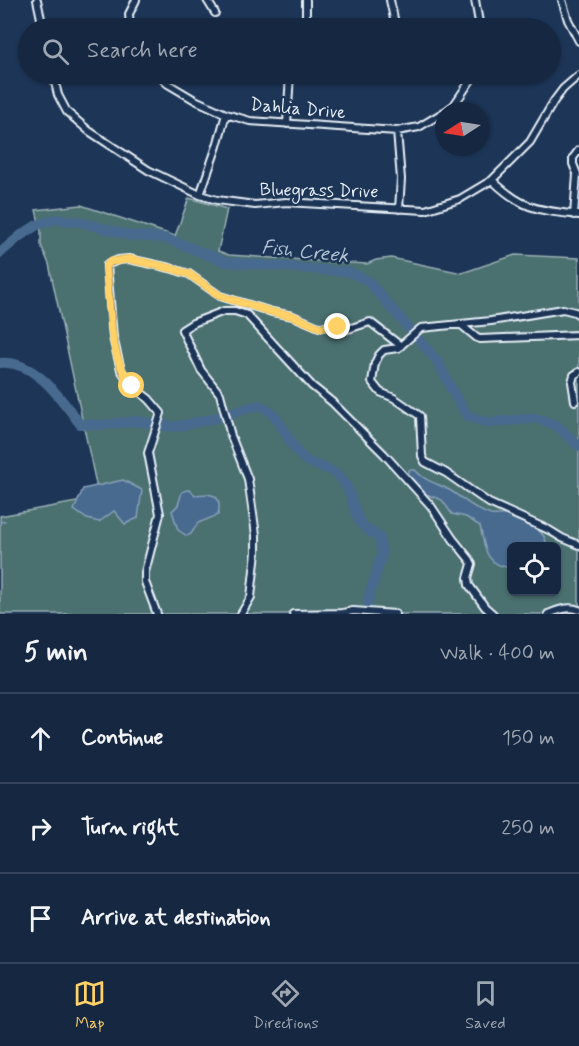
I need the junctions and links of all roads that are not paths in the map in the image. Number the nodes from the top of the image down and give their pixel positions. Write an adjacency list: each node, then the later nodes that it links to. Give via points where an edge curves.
1 (37, 0): 9 (street)
2 (207, 0): 8 (street)
3 (306, 0): 11 (street)
4 (390, 0): 12 (street)
5 (475, 0): 13 (street)
6 (562, 0): 14 (street)
7 (134, 2): 10 (street)
8 (215, 13)
9 (41, 18)
10 (129, 18)
11 (306, 18)
12 (394, 18)
13 (478, 18)
14 (579, 41)
15 (579, 75): 26 (street, Bluegrass Drive, via 558,95 530,142)
16 (55, 84): 27 (street, Bluegrass Drive, via 67,112 89,131 148,170)
17 (168, 84): 21 (street, Dahlia Drive)
18 (289, 84): 23 (street)
19 (468, 84): 20 (street, Dahlia Drive)
20 (456, 102)
21 (226, 114): 23 (street, Dahlia Drive); 27 (street)
22 (435, 118): 24 (street, Dahlia Drive, via 419,127)
23 (286, 124): 24 (street, Dahlia Drive)
24 (397, 131): 28 (street)
25 (579, 150): 29 (street, via 573,158)
26 (492, 180): 28 (street, Bluegrass Drive, via 440,206); 29 (street, via 508,196 525,205)
27 (200, 195): 28 (street, Bluegrass Drive, via 255,205 286,202)
28 (399, 209)
29 (577, 215)
30 (579, 315): 31 (street, via 563,309)
31 (460, 324): 32 (street, via 477,339); 33 (street, via 421,328)
32 (579, 335)
33 (402, 345): 36 (street, via 379,355 372,382 380,392 420,416 425,462 489,504); 38 (street, via 370,322 348,329 319,327 220,296 189,274 170,268 129,259 110,262 106,267 113,337 121,370 137,392 158,408 160,417 148,453 160,514 145,572)
34 (579, 372): 35 (street, via 572,382)
35 (575, 401)
36 (579, 545)
37 (579, 610): 43 (street, via 572,607)
38 (157, 614)
39 (240, 614): 42 (street, via 251,597 256,535 248,479 234,447 220,394 201,370 182,330 192,323 235,310 247,315 431,506 470,560 468,582)
40 (293, 614): 41 (street)
41 (395, 614)
42 (493, 614)
43 (548, 614)

